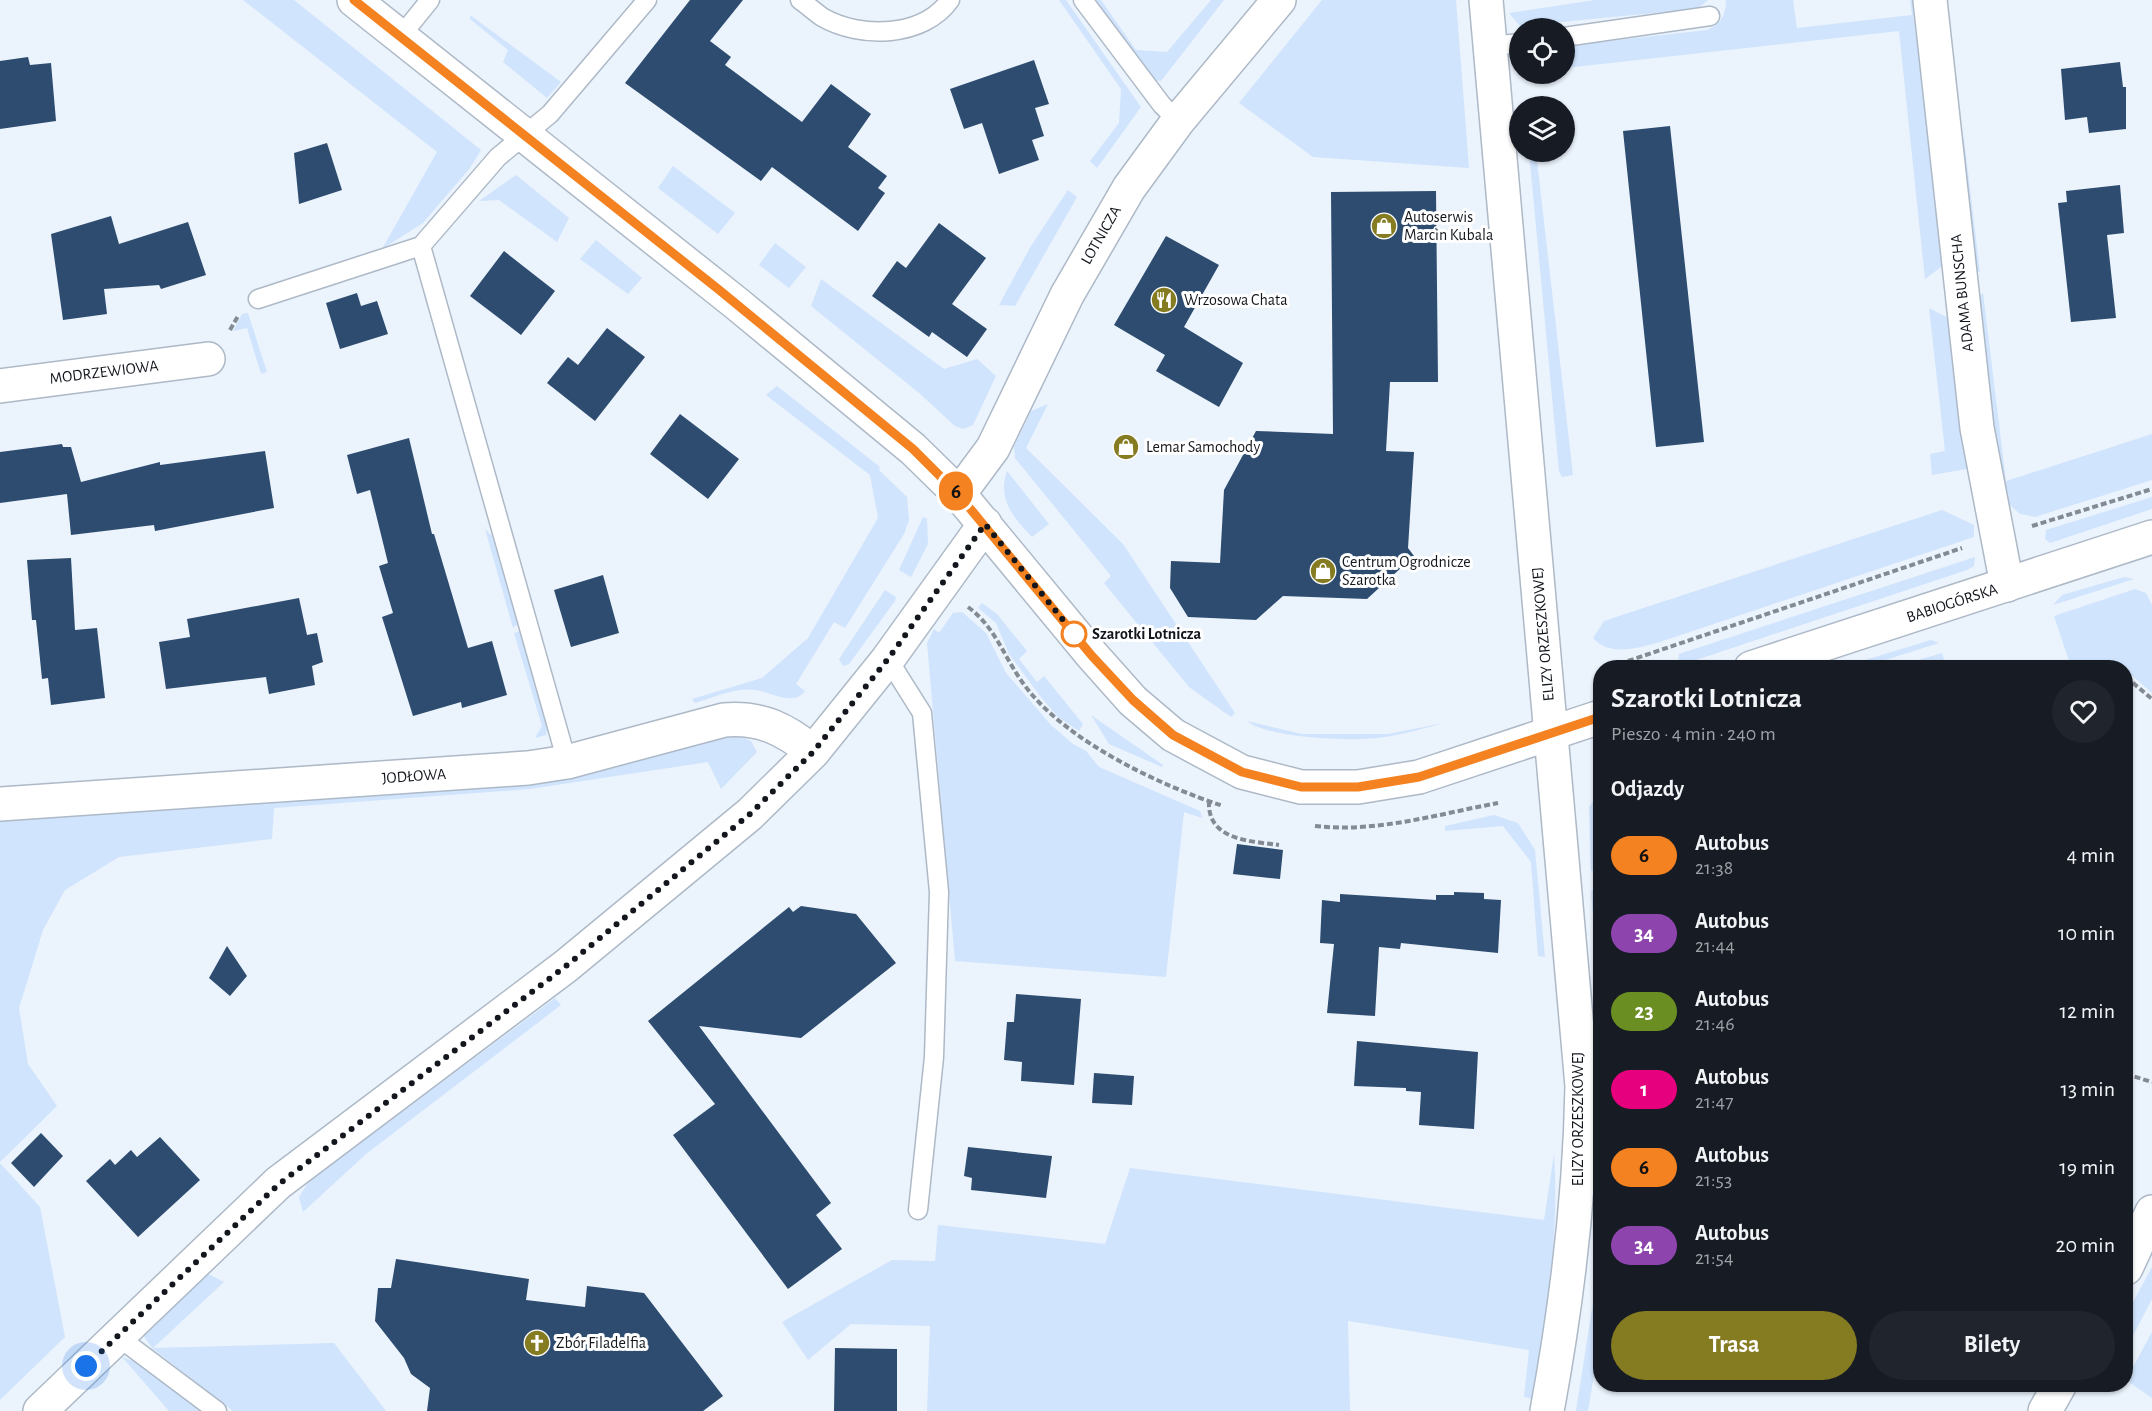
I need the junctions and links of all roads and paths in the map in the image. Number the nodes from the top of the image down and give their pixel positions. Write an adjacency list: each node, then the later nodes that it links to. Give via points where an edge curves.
1 (354, 0): 12 (street)
2 (430, 0): 12 (lane)
3 (647, 0): 15 (lane, via 550,114)
4 (800, 0): 5 (lane, via 824,18 854,28 897,30 934,17)
5 (950, 0)
6 (1083, 0): 14 (lane)
7 (1279, 0): 14 (street, LOTNICZA)
8 (1486, 0): 13 (street, ELIZY ORZESZKOWEJ)
9 (1930, 0): 23 (street, ADAMA BUNSCHA, via 1977,428)
10 (1710, 16): 11 (lane)
11 (1575, 35)
12 (400, 37): 15 (street)
13 (1505, 45): 33 (street, ELIZY ORZESZKOWEJ)
14 (1178, 121): 21 (street, LOTNICZA, via 1096,241 993,448)
15 (524, 135): 16 (lane, via 498,157); 21 (street, via 913,449)
16 (421, 246): 17 (lane); 36 (lane)
17 (258, 299): 18 (path, via 246,305 223,347)
18 (208, 358): 19 (street, MODRZEWIOWA)
19 (0, 386)
20 (2152, 489): 23 (path)
21 (958, 494): 22 (street)
22 (985, 524): 26 (street); 33 (street, via 1092,656 1133,700 1173,735 1242,772 1301,787 1358,787 1419,777)
23 (1996, 537): 25 (street, ADAMA BUNSCHA); 28 (path)
24 (2152, 537): 25 (street, BABIOGÓRSKA)
25 (2007, 585): 29 (street, BABIOGÓRSKA)
26 (938, 587): 27 (street); 34 (path, via 988,624 1011,668 1042,708 1072,734)
27 (888, 659): 35 (street); 42 (lane, via 922,713 939,892 934,1057)
28 (1631, 660)
29 (1776, 660)
30 (2133, 683): 31 (path)
31 (2152, 699)
32 (1593, 720): 33 (street)
33 (1552, 735): 49 (street, ELIZY ORZESZKOWEJ, via 1582,1086 1571,1258)
34 (1101, 748)
35 (813, 752): 36 (street, JODŁOWA, via 777,727 744,718); 45 (street, via 750,814 566,966 279,1184)
36 (567, 762): 38 (street, JODŁOWA, via 528,768)
37 (1209, 801): 39 (path, via 1208,814 1214,825 1238,840)
38 (0, 804)
39 (1279, 845)
40 (2133, 1076): 41 (path)
41 (2152, 1082)
42 (918, 1210)
43 (2152, 1212): 44 (street)
44 (2133, 1253)
45 (117, 1336): 47 (street); 48 (lane)
46 (2056, 1392): 50 (street)
47 (40, 1411)
48 (218, 1411)
49 (1547, 1411)
50 (2045, 1411)

